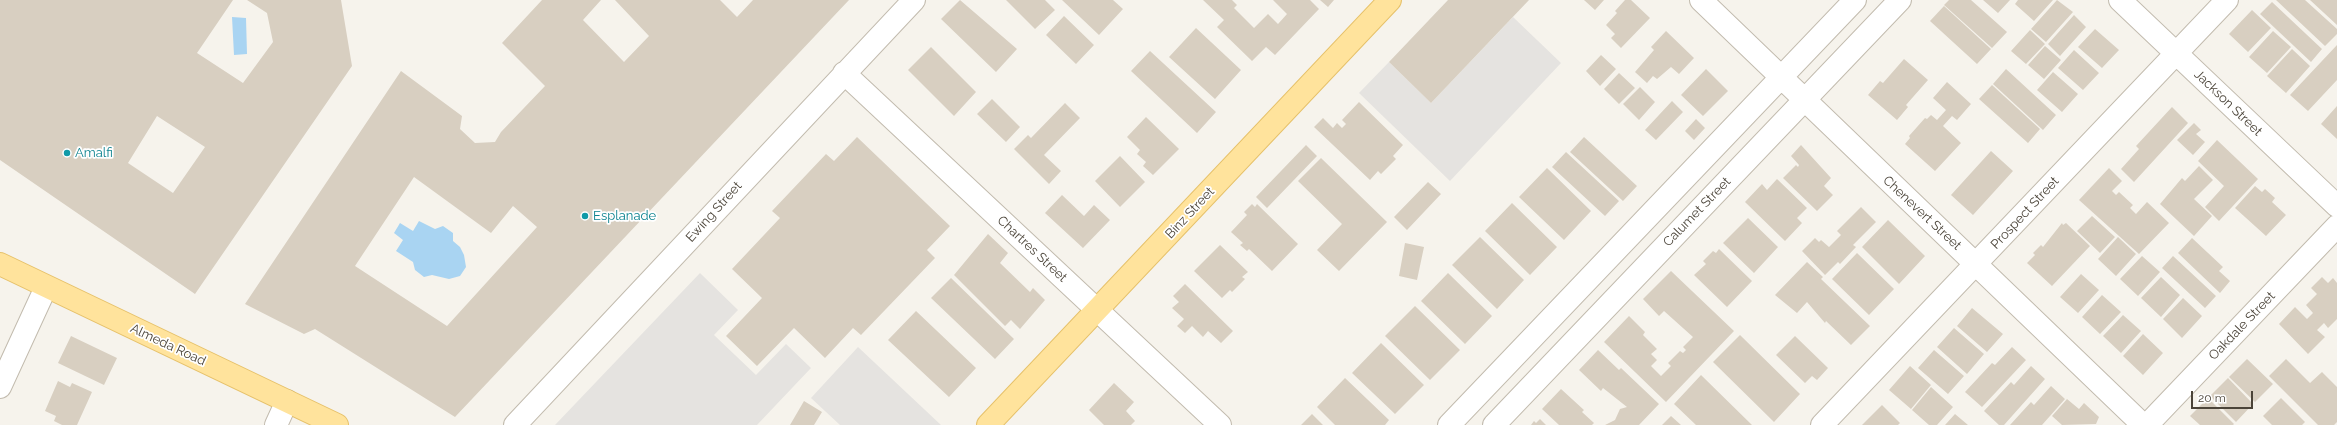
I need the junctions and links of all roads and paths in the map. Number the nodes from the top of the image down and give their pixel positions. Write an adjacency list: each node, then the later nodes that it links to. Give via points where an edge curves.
1 (914, 0): 9 (street, Ewing Street)
2 (1390, 0): 17 (main road, Binz Street)
3 (1701, 0): 10 (street, Chenevert Street)
4 (1855, 0): 10 (street)
5 (1900, 0): 11 (street, Calumet Street)
6 (2120, 0): 8 (street, Jackson Street)
7 (2227, 0): 8 (street, Prospect Street)
8 (2177, 53): 12 (street, Jackson Street); 15 (street, Prospect Street)
9 (844, 73): 17 (street, Chartres Street); 22 (street, Ewing Street)
10 (1781, 78): 11 (street, Chenevert Street); 25 (street)
11 (1804, 101): 15 (street, Chenevert Street); 26 (street, Calumet Street)
12 (2337, 206)
13 (2337, 226): 29 (street, Oakdale Street)
14 (0, 264): 16 (main road, Almeda Road)
15 (1977, 264): 27 (street, Prospect Street); 28 (street, Chenevert Street)
16 (46, 287): 18 (street); 19 (main road, Almeda Road)
17 (1098, 311): 23 (main road, Binz Street); 24 (street, Chartres Street)
18 (0, 387)
19 (288, 401): 20 (street); 21 (main road, Almeda Road)
20 (276, 425)
21 (337, 425)
22 (515, 425)
23 (988, 425)
24 (1220, 425)
25 (1449, 425)
26 (1494, 425)
27 (1822, 425)
28 (2143, 425)
29 (2147, 425)

